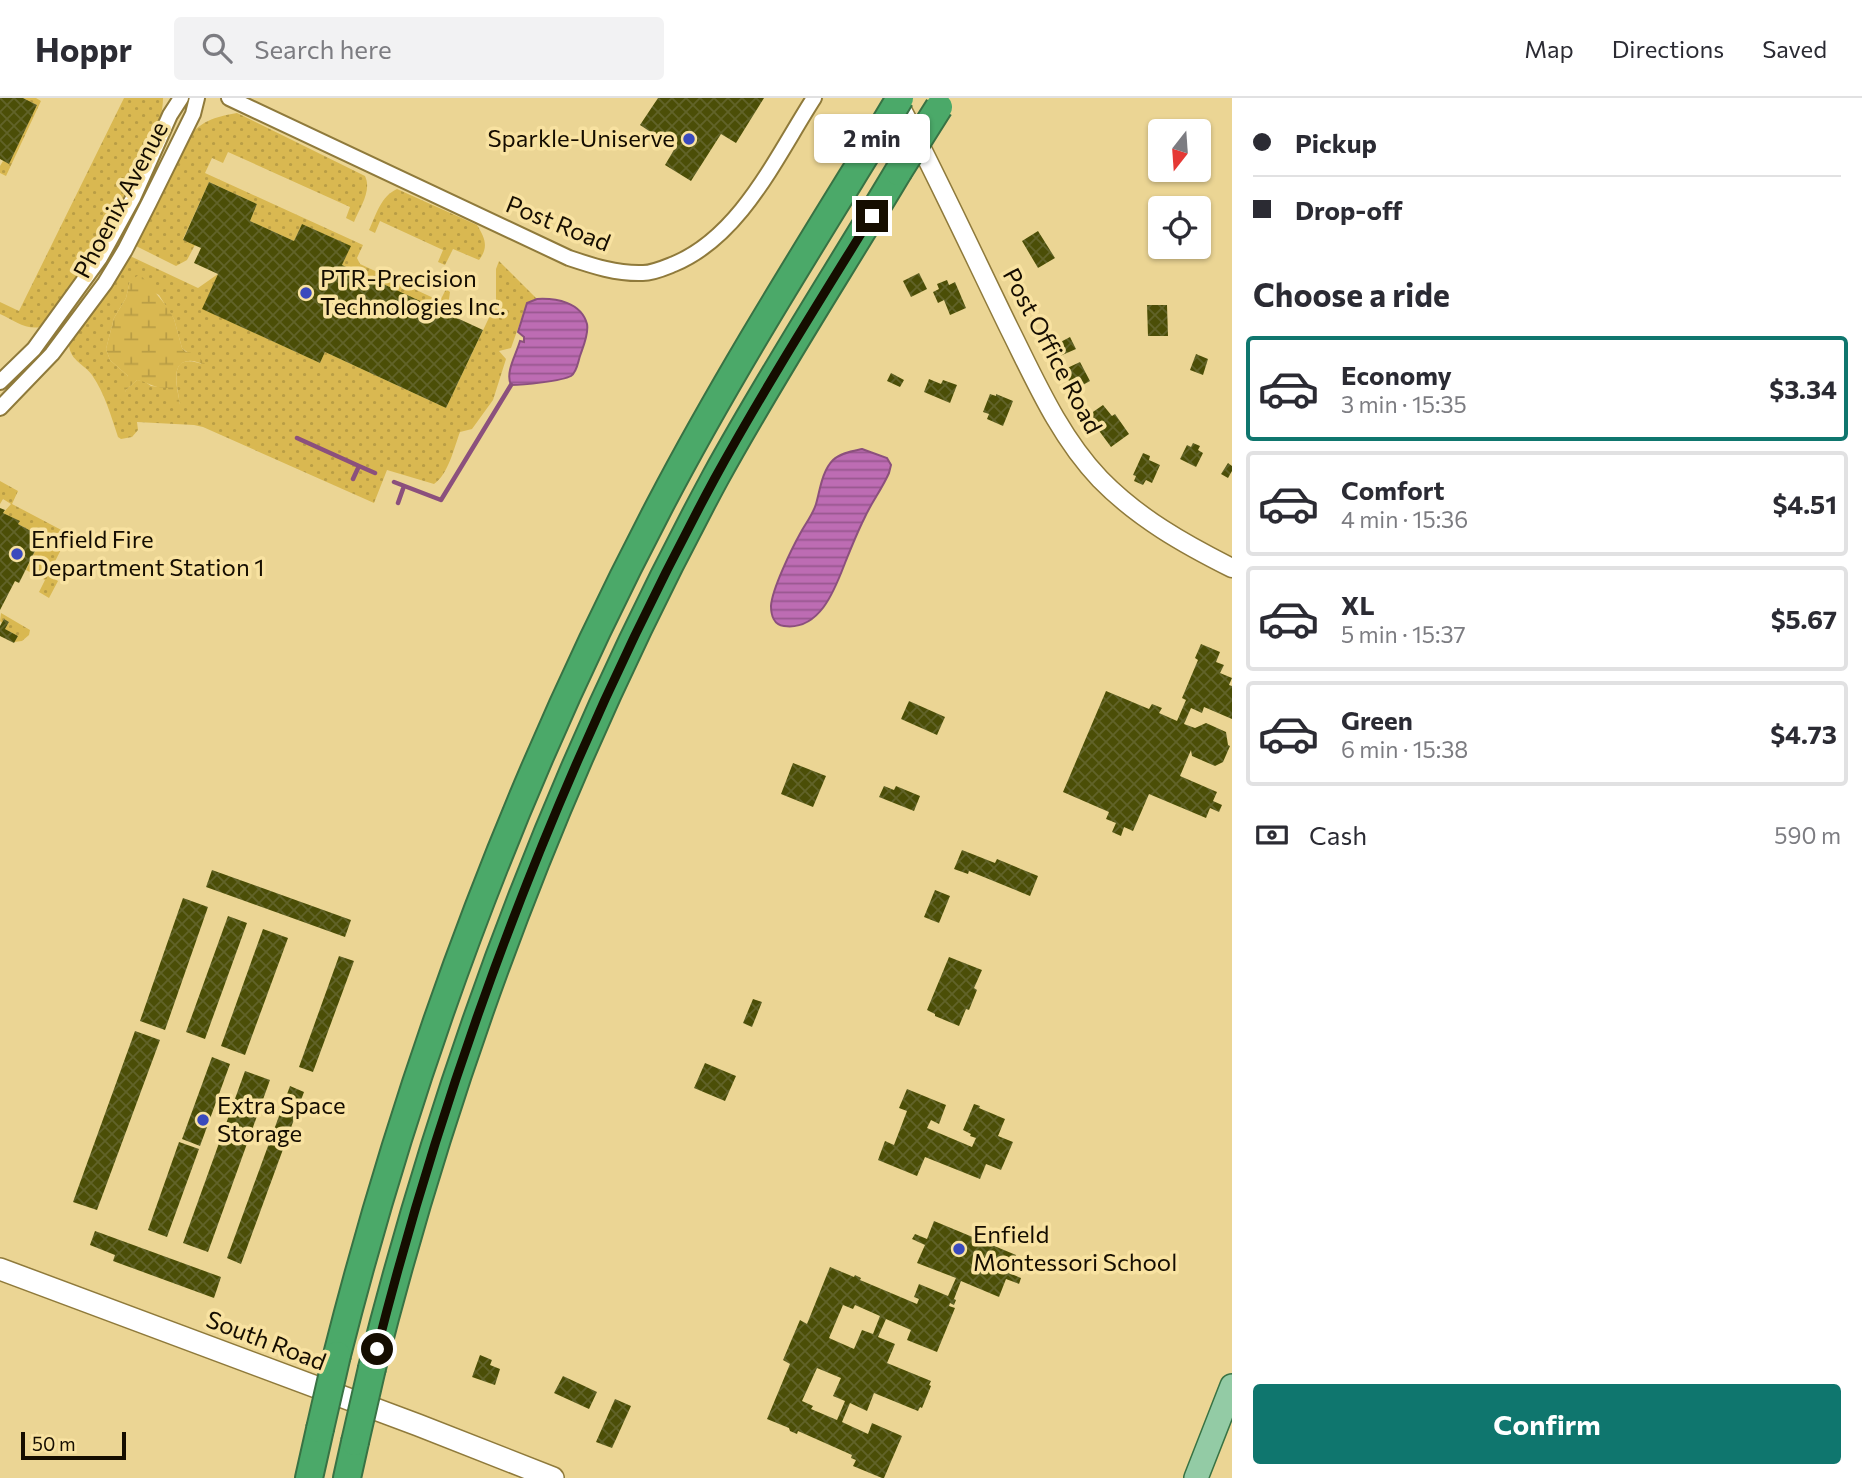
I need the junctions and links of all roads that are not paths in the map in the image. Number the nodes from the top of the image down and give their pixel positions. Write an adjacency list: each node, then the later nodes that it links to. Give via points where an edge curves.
1 (181, 98): 7 (street, Phoenix Avenue, via 100,258)
2 (197, 98): 8 (street, Phoenix Avenue, via 125,250)
3 (229, 98): 4 (street, Post Road, via 569,258 620,273 667,267 712,242 745,206)
4 (814, 98)
5 (898, 98): 11 (street, Post Office Road, via 1028,366 1077,451 1145,519); 14 (highway, bridge, via 690,450 542,750 435,1022 386,1176 337,1355)
6 (941, 102): 15 (highway, bridge, via 715,479 580,755 527,880 436,1140 372,1368)
7 (37, 345): 8 (street); 9 (street, Phoenix Avenue)
8 (51, 354): 10 (street, Phoenix Avenue)
9 (0, 382)
10 (0, 408)
11 (1232, 568)
12 (0, 1269): 16 (main road, South Road)
13 (1232, 1386): 17 (main road)
14 (310, 1478)
15 (347, 1478)
16 (553, 1478)
17 (1196, 1478)

